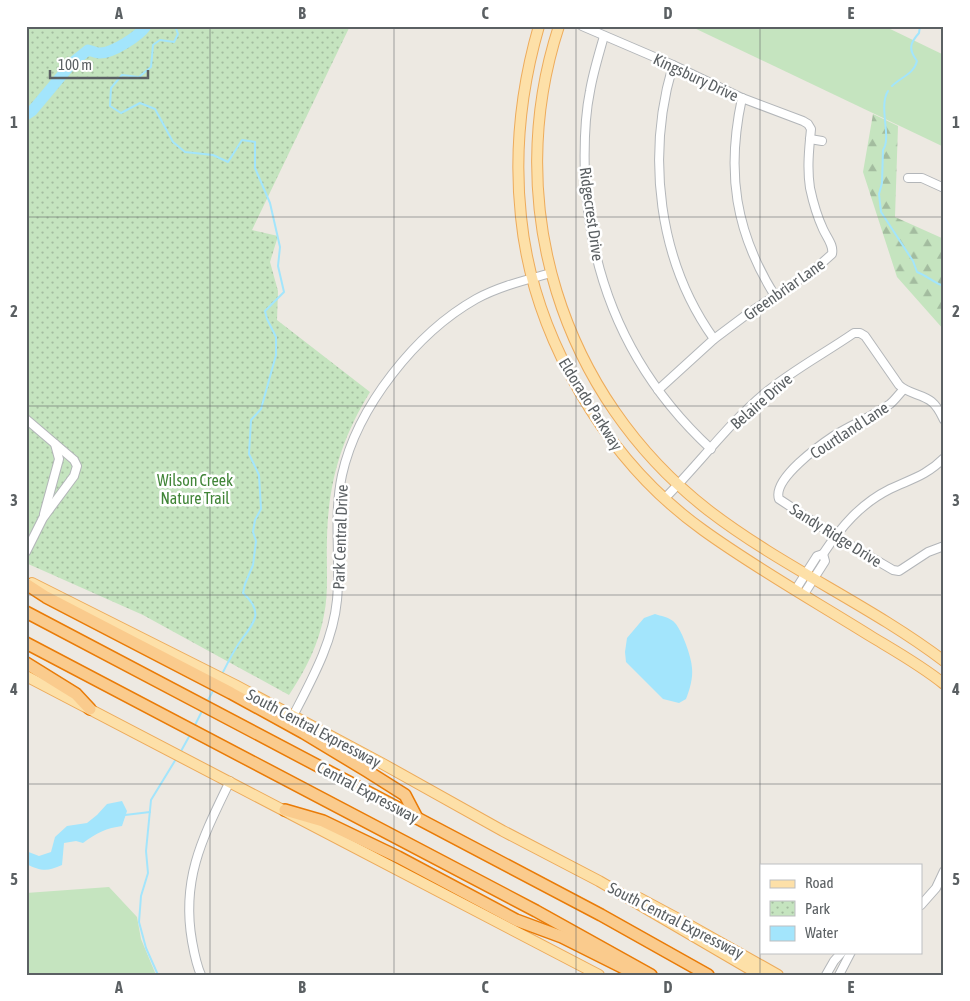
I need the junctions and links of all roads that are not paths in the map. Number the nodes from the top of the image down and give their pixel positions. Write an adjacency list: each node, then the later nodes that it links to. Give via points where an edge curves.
1 (539, 26): 13 (main road, Eldorado Parkway, via 522,99 518,154 521,218)
2 (559, 26): 12 (main road, Eldorado Parkway, via 542,93 537,154 541,219)
3 (582, 26): 4 (street, Kingsbury Drive)
4 (604, 36): 5 (street, Kingsbury Drive); 18 (street, Ridgecrest Drive, via 589,92 585,125 590,230 599,268 622,332)
5 (673, 65): 6 (street, Kingsbury Drive); 17 (street, via 662,110 659,142 662,205 677,266 689,296)
6 (742, 98): 7 (street, Kingsbury Drive); 14 (street, via 734,147 737,201 752,253)
7 (810, 126): 8 (street, Greenbriar Lane)
8 (810, 139): 9 (street); 14 (street, Greenbriar Lane, via 810,188 833,252 830,258)
9 (822, 141)
10 (908, 178): 11 (street, via 922,178)
11 (944, 188)
12 (551, 273): 13 (street, Park Central Drive); 20 (main road, Eldorado Parkway, via 581,354)
13 (533, 278): 22 (main road, Eldorado Parkway, via 559,353); 51 (street, Park Central Drive, via 492,291 445,321 411,352 371,406 342,475 337,599 330,635)
14 (776, 296): 17 (street, Greenbriar Lane)
15 (873, 330): 16 (street, Belaire Drive)
16 (865, 336): 19 (street); 25 (street, Belaire Drive, via 854,333 793,372 758,399)
17 (714, 339): 18 (street, Greenbriar Lane)
18 (658, 390): 25 (street, Ridgecrest Drive, via 694,434)
19 (903, 390): 23 (street, via 933,402); 28 (street, Courtland Lane, via 891,404 834,435 810,453 780,485)
20 (612, 410): 22 (main road); 27 (main road, Eldorado Parkway)
21 (26, 419): 24 (street)
22 (596, 419): 29 (main road, Eldorado Parkway, via 627,460)
23 (944, 420)
24 (55, 444): 30 (street, via 59,459); 30 (street, via 77,466 68,486)
25 (711, 449): 27 (street, Belaire Drive)
26 (944, 458): 31 (street, via 916,479 872,499)
27 (678, 485): 29 (street, Belaire Drive); 34 (main road, Eldorado Parkway, via 721,519)
28 (777, 493): 31 (street, Sandy Ridge Drive, via 779,499)
29 (665, 498): 37 (main road, Eldorado Parkway, via 712,536)
30 (43, 518): 33 (street)
31 (835, 536): 32 (street, Sandy Ridge Drive, via 899,571 928,552); 34 (street, via 823,554 825,560)
32 (944, 546)
33 (26, 552)
34 (810, 576): 37 (street); 39 (main road, Eldorado Parkway)
35 (26, 580): 46 (main road)
36 (26, 584): 46 (highway)
37 (800, 592): 41 (main road, Eldorado Parkway)
38 (26, 612): 54 (highway, Central Expressway)
39 (914, 640): 41 (main road); 42 (main road, Eldorado Parkway)
40 (26, 643): 63 (highway, Central Expressway)
41 (904, 656): 44 (main road, Eldorado Parkway)
42 (944, 661)
43 (26, 663): 50 (highway, via 76,694)
44 (915, 663): 47 (main road); 48 (main road, Eldorado Parkway)
45 (26, 676): 50 (main road)
46 (207, 676): 49 (highway)
47 (944, 676)
48 (944, 684)
49 (233, 689): 51 (main road, South Central Expressway); 54 (highway, via 405,795)
50 (90, 709): 52 (main road)
51 (293, 716): 56 (main road, South Central Expressway)
52 (230, 781): 53 (main road); 60 (street, via 205,832 189,888 189,922)
53 (285, 810): 61 (main road); 62 (highway, via 323,822 398,857 516,920 562,937)
54 (417, 818): 64 (highway, Central Expressway)
55 (944, 871): 57 (street, via 936,888)
56 (599, 881): 65 (main road, South Central Expressway); 66 (main road, South Central Expressway, via 682,920)
57 (922, 904)
58 (840, 954): 67 (street)
59 (850, 954): 68 (street)
60 (200, 975)
61 (598, 975)
62 (638, 975)
63 (652, 975)
64 (708, 975)
65 (760, 975)
66 (778, 975)
67 (826, 975)
68 (839, 975)

